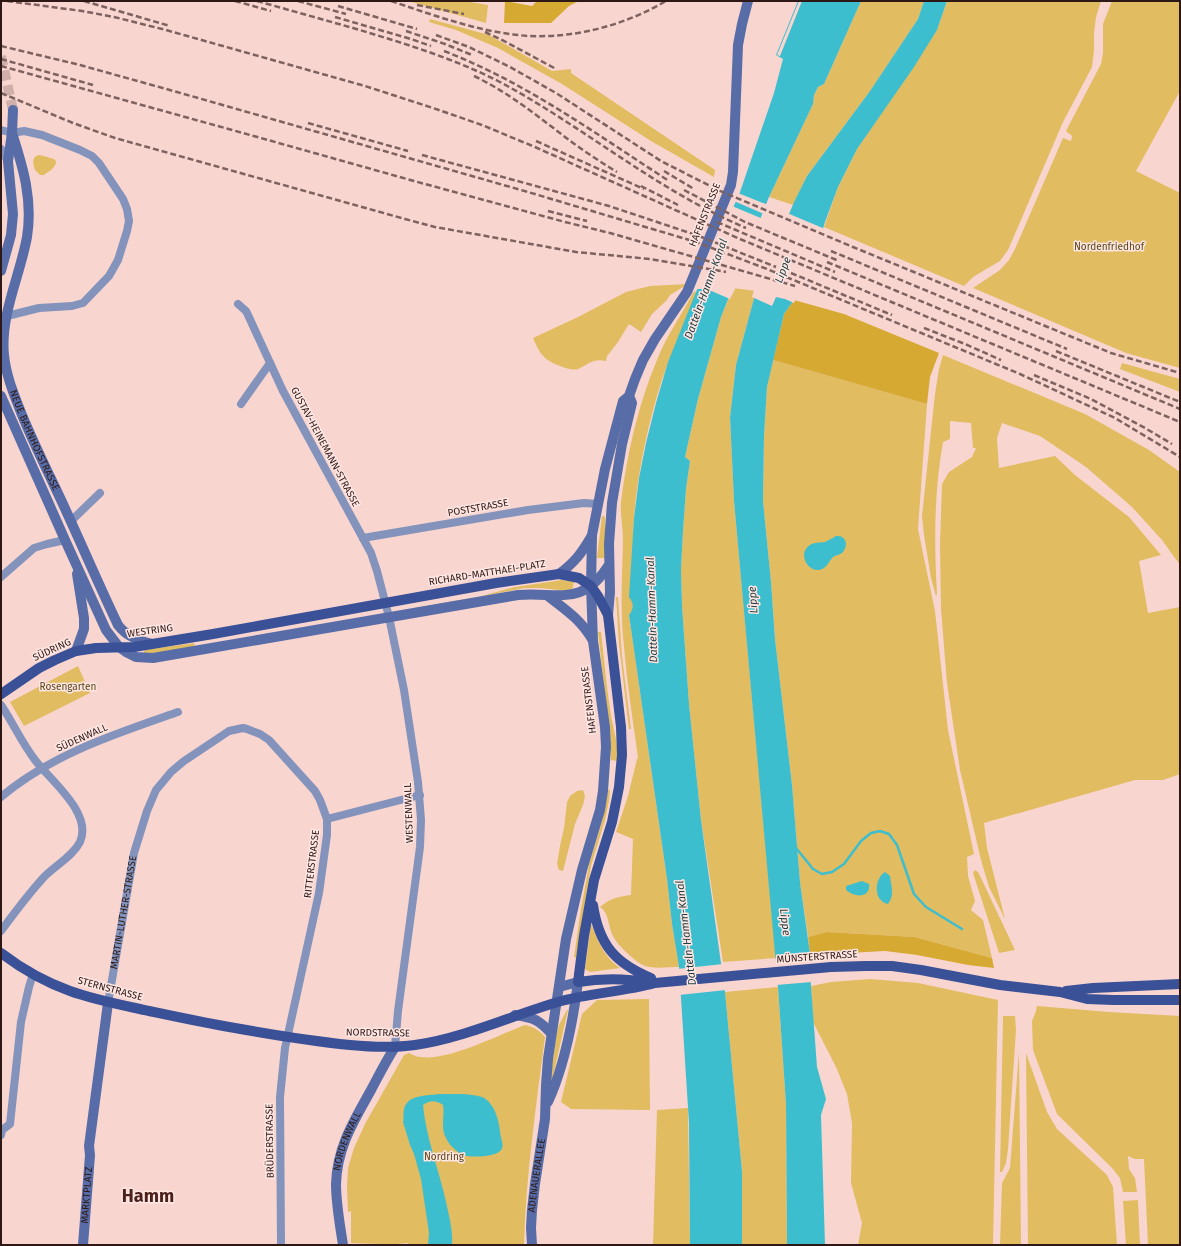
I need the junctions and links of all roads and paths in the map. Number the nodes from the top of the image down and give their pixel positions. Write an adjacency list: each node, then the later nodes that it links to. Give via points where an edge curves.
1 (748, 1): 12 (main road, HAFENSTRASSE, via 738,45 731,185 687,292 655,338 634,379)
2 (13, 110): 4 (main road)
3 (1, 130): 4 (street)
4 (12, 133): 6 (main road); 9 (main road, NEUE BAHNHOFSTRASSE, via 29,204 27,235); 9 (street, via 24,131 42,135 92,156 123,199 128,221 127,231 113,269 82,303 39,308)
5 (1, 149): 6 (street)
6 (8, 161): 7 (main road, via 13,214 11,235)
7 (1, 271)
8 (238, 304): 10 (street, GUSTAV-HEINEMANN-STRASSE, via 246,311)
9 (4, 317): 16 (main road, NEUE BAHNHOFSTRASSE, via 7,376 28,430)
10 (270, 364): 13 (street); 18 (street, GUSTAV-HEINEMANN-STRASSE)
11 (1, 396): 19 (main road, NEUE BAHNHOFSTRASSE)
12 (629, 396): 15 (main road, HAFENSTRASSE, via 623,400 621,406); 21 (main road, HAFENSTRASSE, via 632,403 612,503)
13 (241, 404)
14 (100, 493): 16 (street)
15 (598, 504): 17 (main road, HAFENSTRASSE); 18 (street, POSTSTRASSE, via 584,503 528,510)
16 (71, 521): 30 (main road, NEUE BAHNHOFSTRASSE, via 118,625 129,636)
17 (592, 535): 22 (main road, via 579,557); 24 (main road, HAFENSTRASSE)
18 (363, 538): 26 (street, GUSTAV-HEINEMANN-STRASSE, via 374,561)
19 (65, 540): 20 (main road, NEUE BAHNHOFSTRASSE); 23 (street, via 34,548)
20 (74, 561): 31 (main road, NEUE BAHNHOFSTRASSE, via 106,630); 32 (main road, via 84,618 84,629)
21 (609, 565): 24 (main road); 27 (main road, HAFENSTRASSE)
22 (559, 574): 24 (main road, RICHARD-MATTHAEI-PLATZ, via 578,578); 26 (main road, RICHARD-MATTHAEI-PLATZ, via 460,589)
23 (1, 576)
24 (591, 586): 25 (main road, via 577,594); 27 (main road); 29 (main road, HAFENSTRASSE)
25 (548, 596): 28 (main road, via 518,595); 29 (main road, via 584,626)
26 (386, 604): 28 (street, WESTENWALL); 30 (main road, WESTRING)
27 (608, 615): 41 (main road, HAFENSTRASSE, via 621,727 622,764 612,822 594,880)
28 (389, 617): 31 (main road, WESTRING, via 153,658 136,657); 38 (street, WESTENWALL, via 404,690)
29 (593, 641): 48 (main road, HAFENSTRASSE, via 605,727 603,791 571,912)
30 (152, 644): 31 (main road, WESTRING)
31 (119, 648): 32 (main road, SÜDRING)
32 (76, 651): 33 (main road, SÜDRING, via 39,668)
33 (1, 694)
34 (1, 705): 37 (street)
35 (178, 712): 37 (street, SÜDENWALL, via 104,738)
36 (243, 728): 40 (street, RITTERSTRASSE, via 265,737 296,769 315,791); 52 (street, MARTIN-LUTHER-STRASSE, via 229,731 184,761 166,777 152,798 134,853)
37 (42, 768): 39 (street, SÜDENWALL); 42 (street, via 74,806 82,836 76,848 46,875)
38 (420, 795): 40 (street); 58 (street, WESTENWALL, via 420,847)
39 (1, 797)
40 (327, 818): 57 (street, RITTERSTRASSE, via 319,893)
41 (592, 896): 45 (main road, via 597,925 605,943 620,962); 46 (main road, HAFENSTRASSE)
42 (1, 931)
43 (1, 953): 44 (main road, STERNSTRASSE)
44 (33, 974): 52 (main road, STERNSTRASSE, via 69,990); 60 (street, via 22,1017 10,1124)
45 (641, 980): 46 (main road, via 612,978); 49 (main road, MÜNSTERSTRASSE, via 659,983 831,967 892,966 1013,987); 50 (main road, MÜNSTERSTRASSE)
46 (578, 982): 48 (main road); 50 (main road, HAFENSTRASSE)
47 (1180, 984): 49 (main road, MÜNSTERSTRASSE)
48 (559, 987): 53 (main road, HAFENSTRASSE)
49 (1060, 992): 51 (main road, MÜNSTERSTRASSE, via 1087,999)
50 (576, 997): 53 (main road, NORDSTRASSE); 59 (main road, ADENAUERALLEE, via 558,1073)
51 (1180, 1000)
52 (108, 1002): 55 (main road, STERNSTRASSE); 61 (main road, MARTIN-LUTHER-STRASSE)
53 (556, 1002): 54 (main road, NORDSTRASSE); 56 (main road, ADENAUERALLEE)
54 (515, 1015): 56 (main road, via 540,1021); 58 (main road, NORDSTRASSE, via 461,1035)
55 (198, 1022): 57 (main road, NORDSTRASSE)
56 (551, 1033): 59 (main road, ADENAUERALLEE)
57 (287, 1037): 58 (main road, NORDSTRASSE); 63 (street, BRÜDERSTRASSE, via 280,1097)
58 (395, 1047): 64 (main road, NORDENWALL, via 353,1123 340,1155 336,1185)
59 (546, 1106): 65 (main road, ADENAUERALLEE, via 532,1210)
60 (1, 1133)
61 (88, 1146): 62 (main road, MARKTPLATZ, via 90,1155)
62 (83, 1245)
63 (281, 1245)
64 (343, 1245)
65 (532, 1245)

